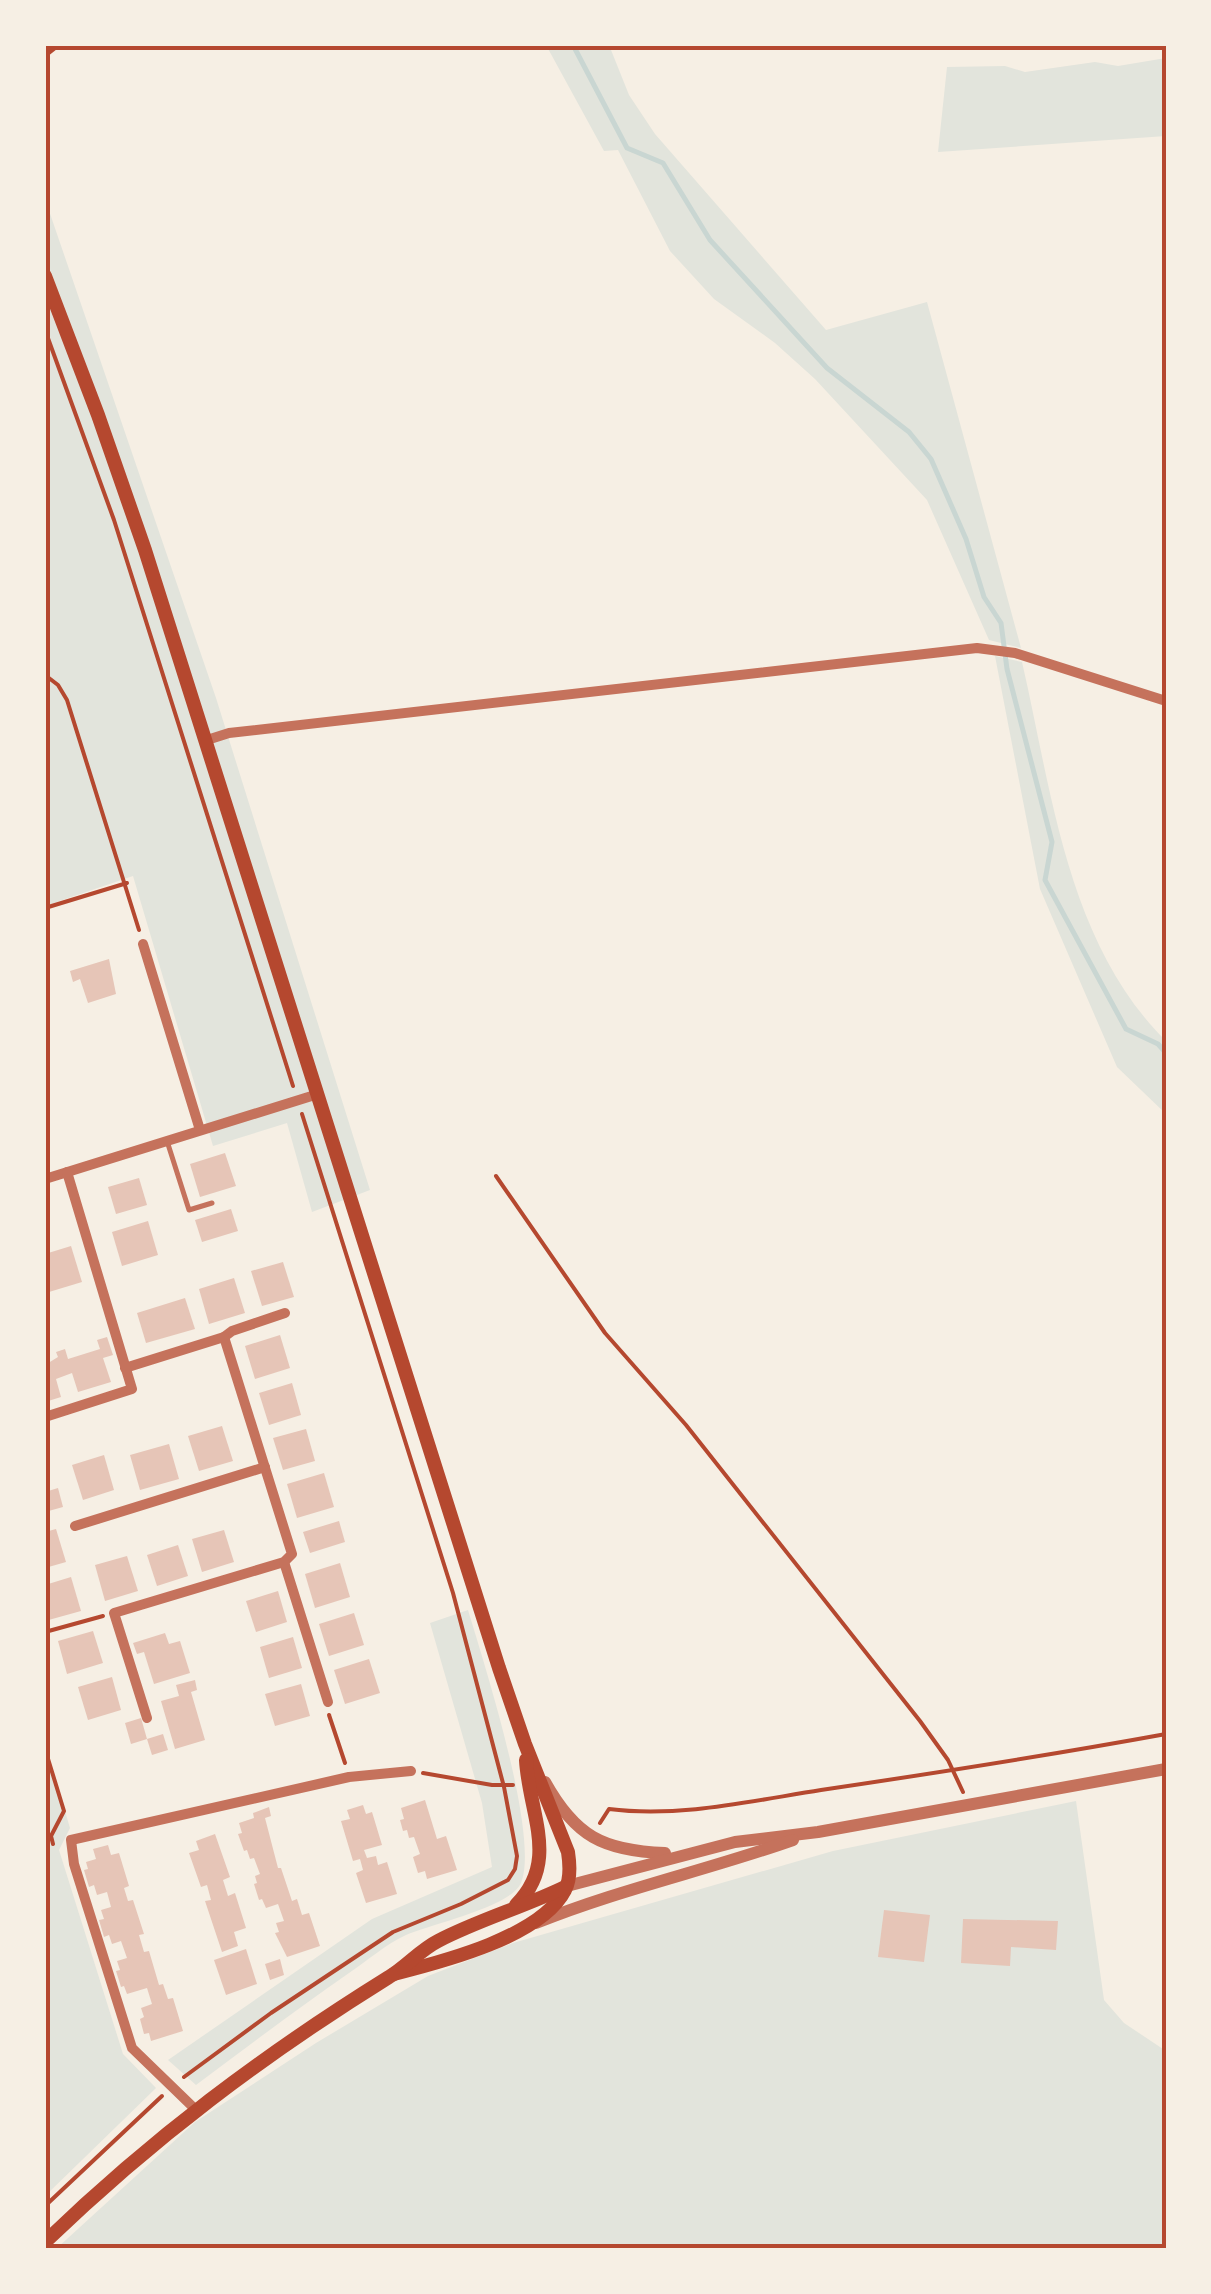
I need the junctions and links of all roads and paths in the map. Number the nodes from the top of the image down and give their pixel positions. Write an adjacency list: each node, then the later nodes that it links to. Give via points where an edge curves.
1 (58, 45): 2 (path)
2 (45, 56)
3 (45, 276): 7 (main road)
4 (45, 330): 12 (path, via 114,520)
5 (45, 675): 8 (path, via 67,700)
6 (1166, 701): 7 (street, via 997,649 955,649)
7 (207, 740): 11 (main road)
8 (127, 883): 9 (path); 10 (path)
9 (45, 908)
10 (143, 944): 13 (street)
11 (318, 1094): 12 (street); 31 (main road)
12 (298, 1100): 13 (street); 38 (path, via 453,1594)
13 (200, 1130): 14 (street)
14 (167, 1141): 15 (street); 18 (lane, via 189,1210)
15 (66, 1172): 17 (street); 21 (street)
16 (496, 1176): 35 (path, via 605,1333 698,1440)
17 (45, 1179)
18 (212, 1203)
19 (286, 1313): 20 (street)
20 (224, 1337): 21 (street); 23 (street)
21 (125, 1368): 22 (street, via 132,1389)
22 (45, 1417)
23 (265, 1466): 24 (street); 25 (street, via 292,1554)
24 (75, 1526)
25 (284, 1562): 26 (street); 28 (street)
26 (114, 1613): 27 (path); 29 (street)
27 (45, 1632)
28 (328, 1702): 36 (path)
29 (146, 1718)
30 (1166, 1734): 35 (path)
31 (524, 1744): 37 (main road); 41 (street, via 569,1820); 45 (main road, via 568,1852)
32 (45, 1750): 42 (path, via 64,1811)
33 (1166, 1769): 39 (street)
34 (411, 1771): 36 (street); 38 (path)
35 (954, 1772): 39 (path); 41 (path, via 678,1811 609,1809)
36 (349, 1777): 50 (street, via 71,1840 132,2048)
37 (527, 1783): 38 (path); 44 (main road)
38 (504, 1787): 50 (path, via 517,1856 508,1880 393,1932)
39 (969, 1806): 40 (street)
40 (818, 1832): 43 (street); 46 (street)
41 (591, 1837): 43 (street, via 642,1852)
42 (53, 1844)
43 (683, 1854): 45 (street)
44 (542, 1860): 45 (main road, via 546,1880); 47 (main road, via 526,1896)
45 (562, 1890): 46 (street); 47 (main road); 48 (main road)
46 (586, 1903): 48 (street)
47 (510, 1911): 49 (main road, via 435,1942)
48 (524, 1928): 49 (main road)
49 (394, 1974): 51 (main road)
50 (173, 2086): 51 (street); 52 (path)
51 (195, 2108): 53 (main road)
52 (45, 2206)
53 (45, 2242)

